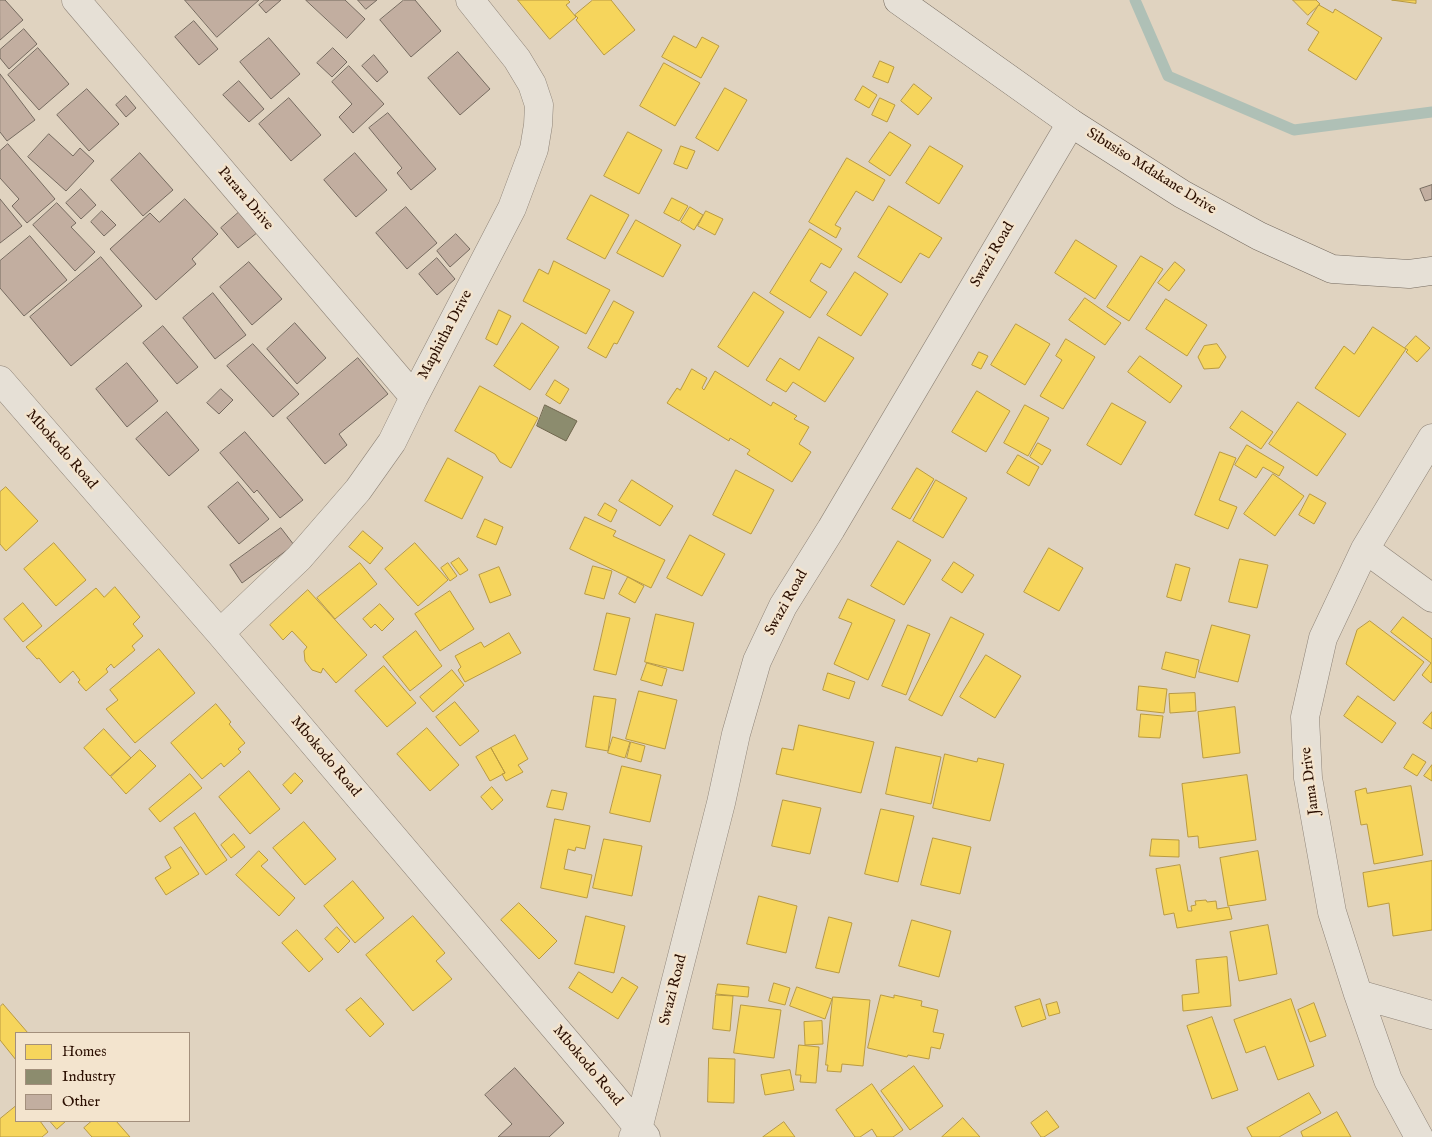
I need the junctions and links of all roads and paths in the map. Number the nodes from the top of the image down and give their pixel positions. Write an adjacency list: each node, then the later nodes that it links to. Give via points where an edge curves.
1 (76, 0): 7 (street, Parara Drive)
2 (470, 0): 7 (street, Maphitha Drive, via 517,59 532,84 539,104 538,124 534,149 512,208)
3 (898, 0): 4 (street, Sibusiso Mdakane Drive)
4 (1071, 123): 5 (street, Sibusiso Mdakane Drive, via 1182,194 1259,236 1332,269 1409,274); 14 (street, Swazi Road, via 783,606 757,661 736,734)
5 (1432, 271)
6 (0, 380): 11 (street, Mbokodo Road)
7 (414, 397): 11 (street, Maphitha Drive, via 392,442 358,490 299,558)
8 (1432, 438): 9 (street, Jama Drive)
9 (1365, 549): 10 (street); 12 (street, Jama Drive, via 1323,638 1305,717 1308,778 1332,912)
10 (1432, 598)
11 (220, 633): 14 (street, Mbokodo Road, via 611,1094)
12 (1358, 994): 13 (street); 15 (street, Jama Drive, via 1388,1080)
13 (1432, 1015)
14 (639, 1134)
15 (1420, 1137)

